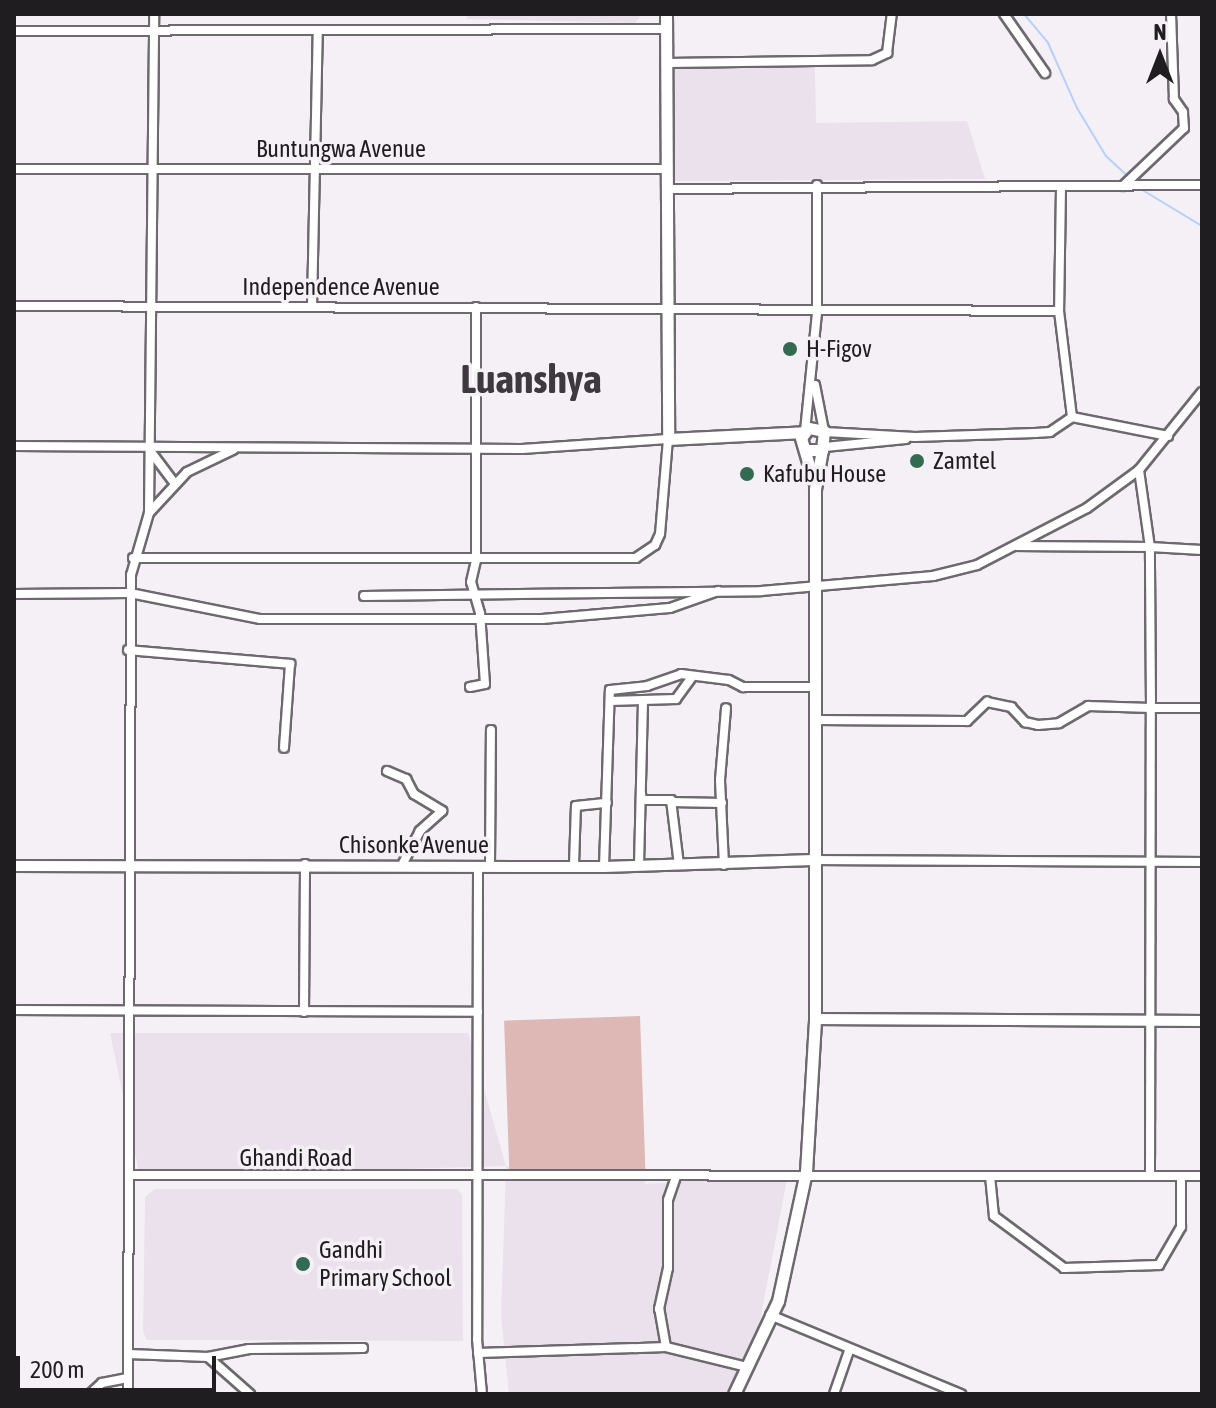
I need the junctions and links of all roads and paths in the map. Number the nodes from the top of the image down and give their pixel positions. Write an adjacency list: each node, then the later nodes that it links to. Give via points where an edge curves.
1 (154, 14): 6 (street)
2 (666, 14): 7 (main road)
3 (892, 14): 10 (street, via 887,53 872,60)
4 (1004, 14): 11 (street)
5 (1171, 14): 18 (street, via 1174,99 1183,112 1184,128)
6 (155, 29): 8 (street); 9 (street); 14 (street)
7 (666, 29): 9 (street); 10 (main road)
8 (14, 31)
9 (318, 31): 15 (street)
10 (667, 63): 13 (main road)
11 (1045, 73)
12 (14, 169): 14 (street, Buntungwa Avenue)
13 (668, 169): 15 (street, Buntungwa Avenue); 20 (main road)
14 (154, 170): 15 (street, Buntungwa Avenue); 22 (street)
15 (314, 170): 23 (street)
16 (817, 185): 19 (street); 20 (street); 27 (street)
17 (1202, 185): 18 (street)
18 (1123, 186): 19 (street)
19 (1061, 188): 26 (street)
20 (667, 189): 25 (main road)
21 (14, 306): 22 (street, Independence Avenue)
22 (153, 307): 23 (street, Independence Avenue); 40 (street)
23 (312, 307): 24 (street, Independence Avenue)
24 (476, 307): 25 (street, Independence Avenue); 39 (street)
25 (667, 309): 27 (street, Independence Avenue); 36 (main road)
26 (1059, 311): 27 (street, Independence Avenue); 30 (street)
27 (817, 312): 28 (street)
28 (814, 380): 31 (street); 32 (street)
29 (1202, 392): 33 (street)
30 (1072, 417): 33 (street); 35 (street, via 1050,432)
31 (804, 431): 32 (main road, via 812,427); 34 (main road); 42 (main road)
32 (824, 432): 35 (street); 41 (main road)
33 (1168, 436): 43 (street)
34 (769, 437): 36 (main road); 42 (main road)
35 (915, 437): 41 (street)
36 (668, 439): 39 (street); 51 (street, via 660,534 647,553 623,560)
37 (14, 446): 40 (street)
38 (242, 447): 39 (street); 40 (street); 44 (street, via 199,464)
39 (474, 447): 51 (street)
40 (150, 448): 44 (street); 46 (street)
41 (824, 448): 42 (main road); 45 (main road)
42 (805, 449): 45 (main road)
43 (1139, 470): 47 (street, via 1087,508); 48 (street)
44 (174, 483): 46 (street)
45 (815, 489): 52 (main road)
46 (149, 513): 50 (street)
47 (1014, 546): 48 (street); 52 (street, via 977,565 933,576)
48 (1150, 547): 49 (street); 67 (street)
49 (1202, 550)
50 (133, 558): 51 (street); 54 (street)
51 (476, 560): 56 (street, via 471,582)
52 (816, 587): 53 (street); 63 (main road)
53 (718, 591): 56 (street); 58 (street, via 678,607 597,618)
54 (130, 593): 55 (street); 58 (street, via 221,608 244,618); 59 (street)
55 (14, 594)
56 (475, 595): 57 (street); 58 (street)
57 (364, 596)
58 (480, 619): 62 (street, via 485,684)
59 (128, 650): 71 (street, via 290,664); 88 (street)
60 (692, 677): 61 (street, via 681,674); 63 (street, via 729,680 743,687); 65 (street, via 676,699)
61 (640, 686): 64 (street, via 613,688); 65 (street)
62 (470, 687)
63 (815, 687): 69 (main road)
64 (610, 701): 65 (street); 75 (street)
65 (640, 701): 73 (street)
66 (726, 708): 76 (street)
67 (1151, 708): 68 (street); 69 (street, via 1088,706 1067,720 1038,725 995,702 983,705 967,721); 78 (street)
68 (1202, 708)
69 (816, 720): 77 (main road)
70 (491, 730): 82 (street)
71 (284, 748)
72 (387, 771): 81 (street, via 406,779 414,794 442,811 420,831)
73 (640, 777): 74 (street, via 642,800); 84 (street)
74 (671, 802): 76 (street); 85 (street)
75 (607, 803): 83 (street, via 576,806); 89 (street)
76 (722, 803): 86 (street)
77 (813, 860): 78 (street); 86 (street, Chisonke Avenue); 96 (main road)
78 (1148, 861): 79 (street); 98 (street)
79 (1202, 862)
80 (305, 864): 81 (street, Chisonke Avenue); 88 (street, Chisonke Avenue); 93 (street)
81 (402, 865): 82 (street, Chisonke Avenue)
82 (484, 865): 83 (street, Chisonke Avenue); 90 (street)
83 (574, 865): 89 (street, Chisonke Avenue)
84 (639, 865): 85 (street, Chisonke Avenue); 89 (street, Chisonke Avenue)
85 (679, 865): 86 (street, Chisonke Avenue)
86 (724, 865)
87 (14, 866): 88 (street, Chisonke Avenue)
88 (128, 866): 92 (street)
89 (604, 867)
90 (478, 997): 94 (street); 95 (street)
91 (14, 1010): 92 (street)
92 (130, 1011): 93 (street); 100 (street)
93 (304, 1012): 94 (street)
94 (456, 1012): 95 (street)
95 (478, 1012): 105 (street)
96 (815, 1019): 98 (street); 99 (main road)
97 (1202, 1021): 98 (street)
98 (1148, 1022): 101 (street)
99 (806, 1172): 102 (street, Ghandi Road); 106 (street, Ghandi Road); 107 (main road, via 787,1269)
100 (129, 1175): 105 (street, Ghandi Road); 112 (street)
101 (1150, 1175): 102 (street, Ghandi Road); 103 (street, Ghandi Road)
102 (990, 1176): 103 (street, via 994,1216 1064,1268 1159,1265 1172,1251 1181,1227)
103 (1181, 1176): 104 (street, Ghandi Road)
104 (1202, 1176)
105 (477, 1177): 106 (street, Ghandi Road); 111 (street)
106 (676, 1177): 108 (street, via 668,1200 668,1268 659,1309)
107 (769, 1315): 110 (street); 114 (main road)
108 (666, 1347): 111 (street); 114 (street)
109 (363, 1348): 113 (street, via 249,1349)
110 (849, 1351): 121 (street); 122 (street)
111 (478, 1353): 119 (street)
112 (128, 1354): 113 (street); 115 (street)
113 (208, 1357): 118 (street)
114 (747, 1367): 120 (main road)
115 (128, 1378): 116 (street, via 102,1383); 117 (street)
116 (90, 1394)
117 (128, 1394)
118 (250, 1394)
119 (482, 1394)
120 (734, 1394)
121 (834, 1394)
122 (961, 1394)

